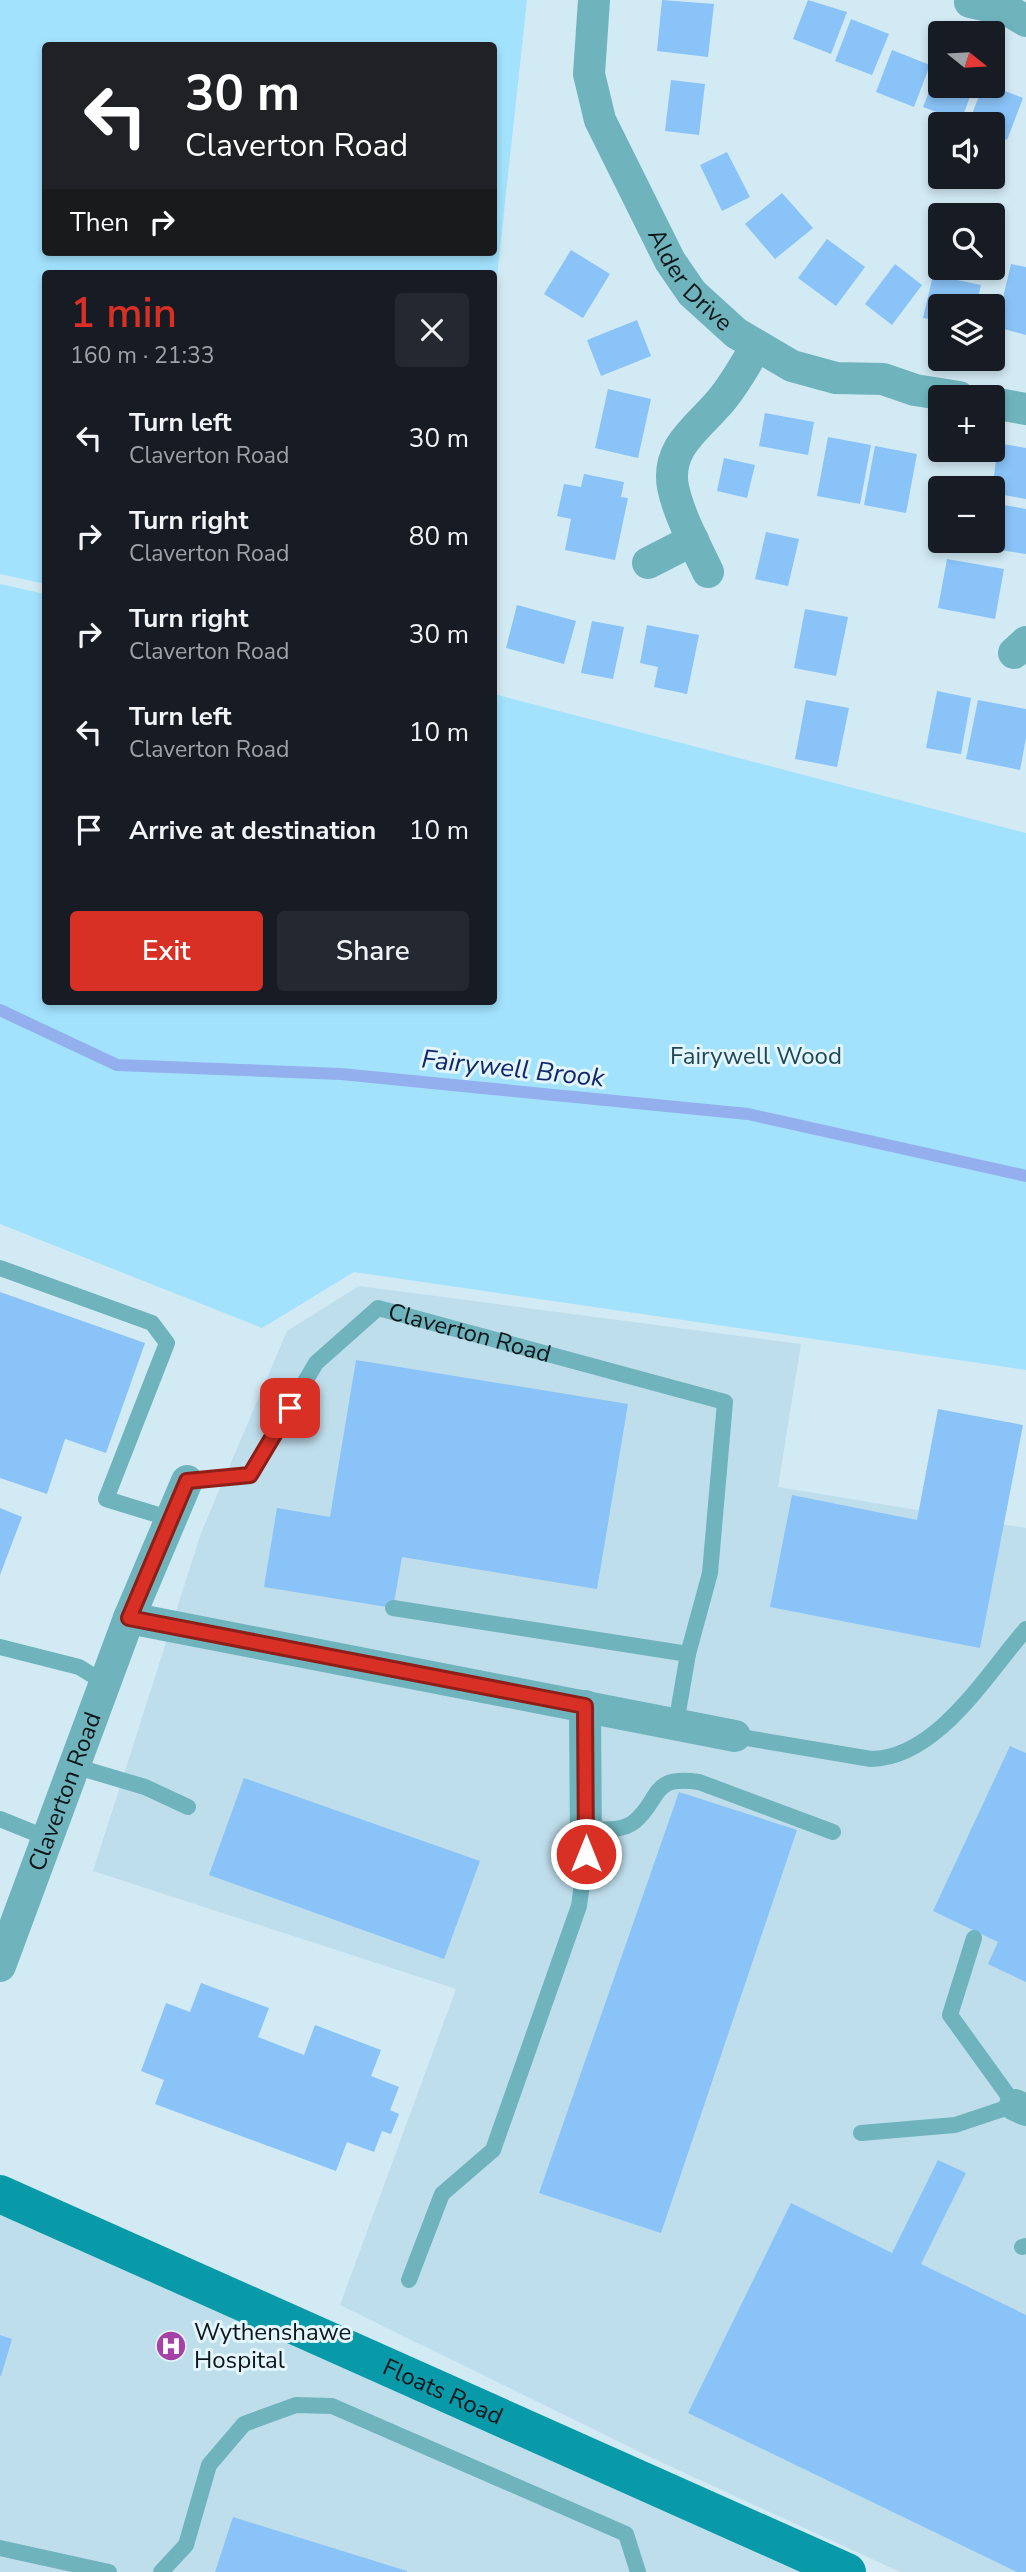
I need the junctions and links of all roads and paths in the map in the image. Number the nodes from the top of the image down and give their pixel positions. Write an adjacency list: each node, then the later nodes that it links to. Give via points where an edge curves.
1 (594, 0): 4 (street, Alder Drive, via 589,74 607,138 670,261 692,293 720,321)
2 (970, 2): 3 (street)
3 (1016, 11)
4 (757, 347): 5 (street, Alder Drive, via 780,361 836,378 883,379); 8 (street, via 717,405 689,432 675,459 673,486)
5 (928, 392)
6 (1005, 405): 7 (street)
7 (1026, 409)
8 (693, 540): 9 (street); 10 (street)
9 (648, 562)
10 (708, 572)
11 (0, 1269): 13 (lane, via 152,1323 167,1343 106,1499)
12 (187, 1481): 13 (street, Claverton Road); 18 (lane, Claverton Road, via 250,1475 316,1363 378,1308 724,1402 710,1573)
13 (171, 1519): 15 (street, Claverton Road)
14 (393, 1608): 18 (lane)
15 (129, 1618): 19 (street, Claverton Road); 20 (street)
16 (1026, 1629): 22 (lane, via 936,1734 889,1758 871,1759)
17 (0, 1647): 19 (lane, via 79,1667)
18 (688, 1654): 21 (lane)
19 (105, 1683): 23 (street, Claverton Road)
20 (585, 1706): 21 (street); 28 (street)
21 (676, 1724): 22 (street)
22 (735, 1736)
23 (74, 1766): 24 (lane, via 145,1787); 27 (street, Claverton Road)
24 (188, 1807)
25 (0, 1819): 27 (lane)
26 (833, 1832): 28 (lane, via 685,1780 661,1787 633,1823)
27 (47, 1838): 30 (street, Claverton Road)
28 (586, 1842): 34 (lane, via 579,1906 493,2150 442,2194)
29 (974, 1938): 31 (lane, via 950,2015)
30 (0, 1966)
31 (1021, 2108): 32 (lane, via 955,2125)
32 (861, 2133)
33 (0, 2194): 37 (street, Floats Road)
34 (409, 2280)
35 (186, 2545): 39 (lane); 40 (lane); 41 (lane, via 209,2465 244,2424 296,2405 332,2406 626,2534)
36 (0, 2548): 38 (lane)
37 (832, 2569)
38 (108, 2572)
39 (161, 2572)
40 (177, 2572)
41 (638, 2572)

